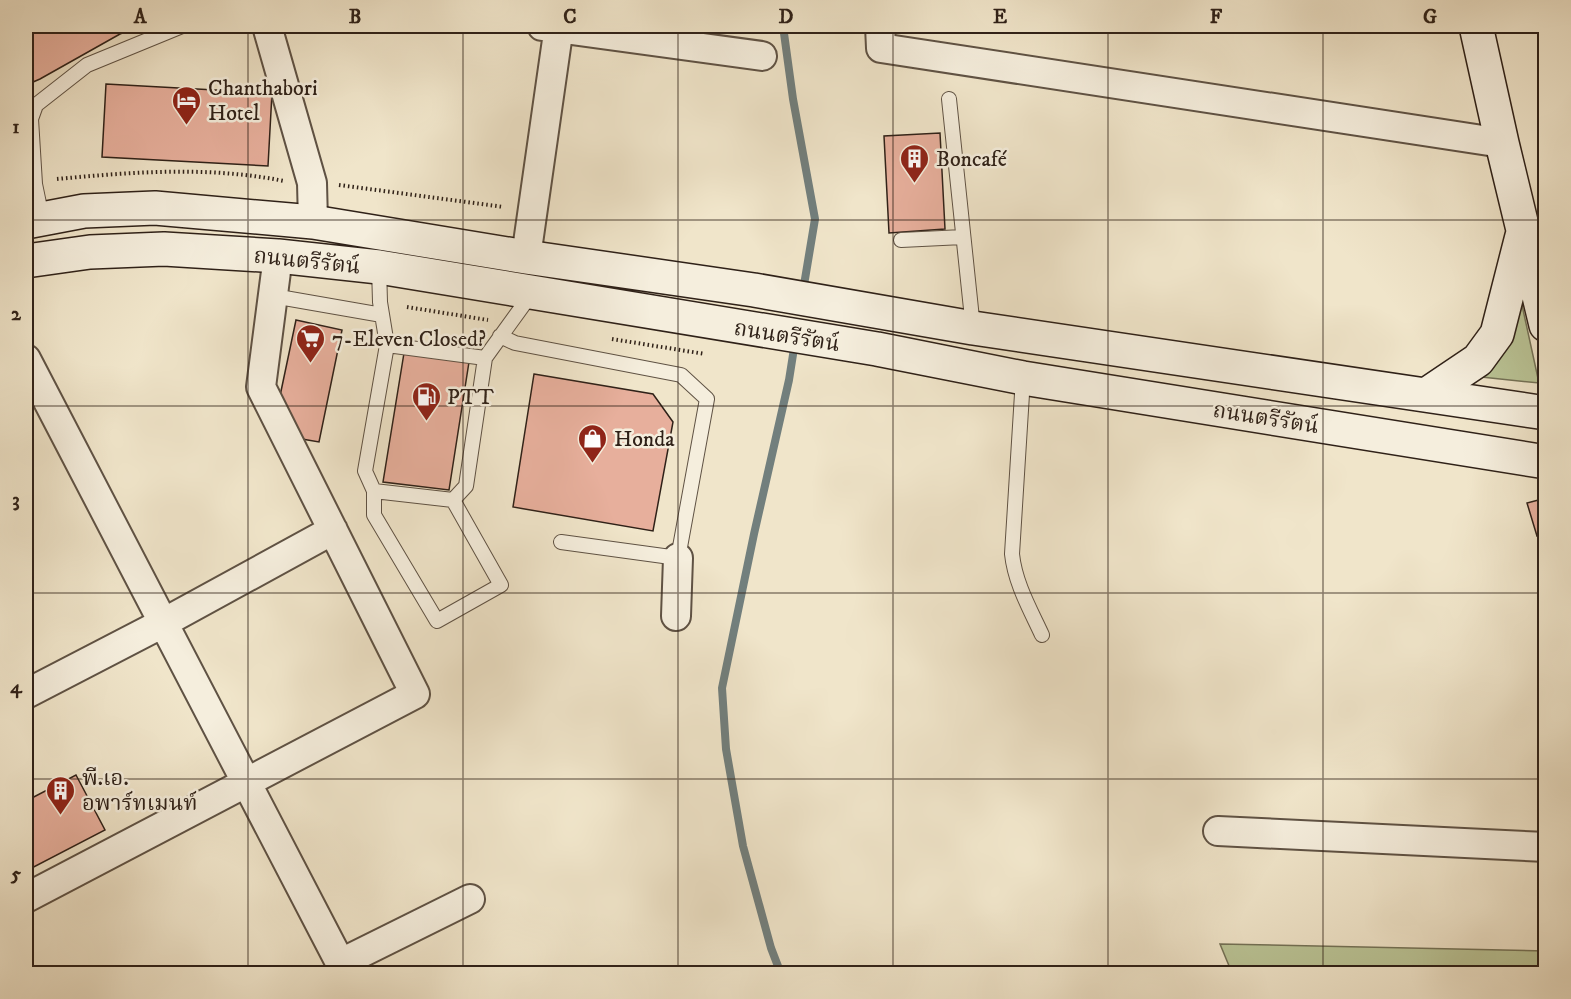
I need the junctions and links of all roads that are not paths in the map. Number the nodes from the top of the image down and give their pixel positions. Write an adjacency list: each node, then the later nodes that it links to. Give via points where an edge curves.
1 (182, 26): 9 (lane, via 87,65 36,105 32,118)
2 (267, 26): 10 (street, via 312,183)
3 (553, 26): 6 (street); 15 (street)
4 (880, 26): 8 (street, via 881,48)
5 (1476, 26): 8 (main road)
6 (762, 56)
7 (949, 99): 12 (lane)
8 (1502, 143): 11 (main road)
9 (34, 220): 10 (main road, ถนนตรีรัตน์, via 84,211 155,208)
10 (313, 222): 15 (main road, ถนนตรีรัตน์)
11 (1523, 233): 21 (main road); 28 (main road, via 1497,334 1478,360)
12 (963, 237): 13 (lane); 22 (lane)
13 (901, 240)
14 (278, 256): 16 (main road, ถนนตรีรัตน์, via 164,249 90,252); 17 (main road, ถนนตรีรัตน์); 19 (street)
15 (526, 257): 22 (main road, ถนนตรีรัตน์)
16 (26, 261)
17 (379, 267): 18 (main road, ถนนตรีรัตน์); 20 (lane)
18 (532, 293): 23 (lane); 27 (main road, ถนนตรีรัตน์, via 877,349)
19 (273, 296): 20 (lane); 33 (street, via 261,387)
20 (382, 315): 24 (lane)
21 (1545, 325)
22 (973, 328): 28 (main road, ถนนตรีรัตน์)
23 (500, 336): 25 (lane); 35 (lane, via 514,344 681,375 706,399)
24 (387, 345): 25 (lane); 31 (lane, via 365,471)
25 (485, 358): 32 (lane, via 466,486)
26 (26, 359): 37 (street)
27 (1023, 378): 30 (main road, ถนนตรีรัตน์); 38 (lane, via 1013,568)
28 (1426, 395): 29 (main road, ถนนตรีรัตน์)
29 (1545, 413)
30 (1545, 462)
31 (374, 491): 32 (lane); 32 (lane, via 375,516 437,621 501,585)
32 (453, 500)
33 (333, 530): 37 (street); 40 (street, via 415,694)
34 (561, 542): 35 (lane)
35 (678, 558): 36 (street)
36 (676, 616)
37 (163, 623): 39 (street); 40 (street)
38 (1042, 635)
39 (26, 694)
40 (246, 783): 43 (street); 45 (street)
41 (1218, 831): 42 (street)
42 (1545, 847)
43 (26, 898)
44 (470, 899): 45 (street)
45 (344, 968)

